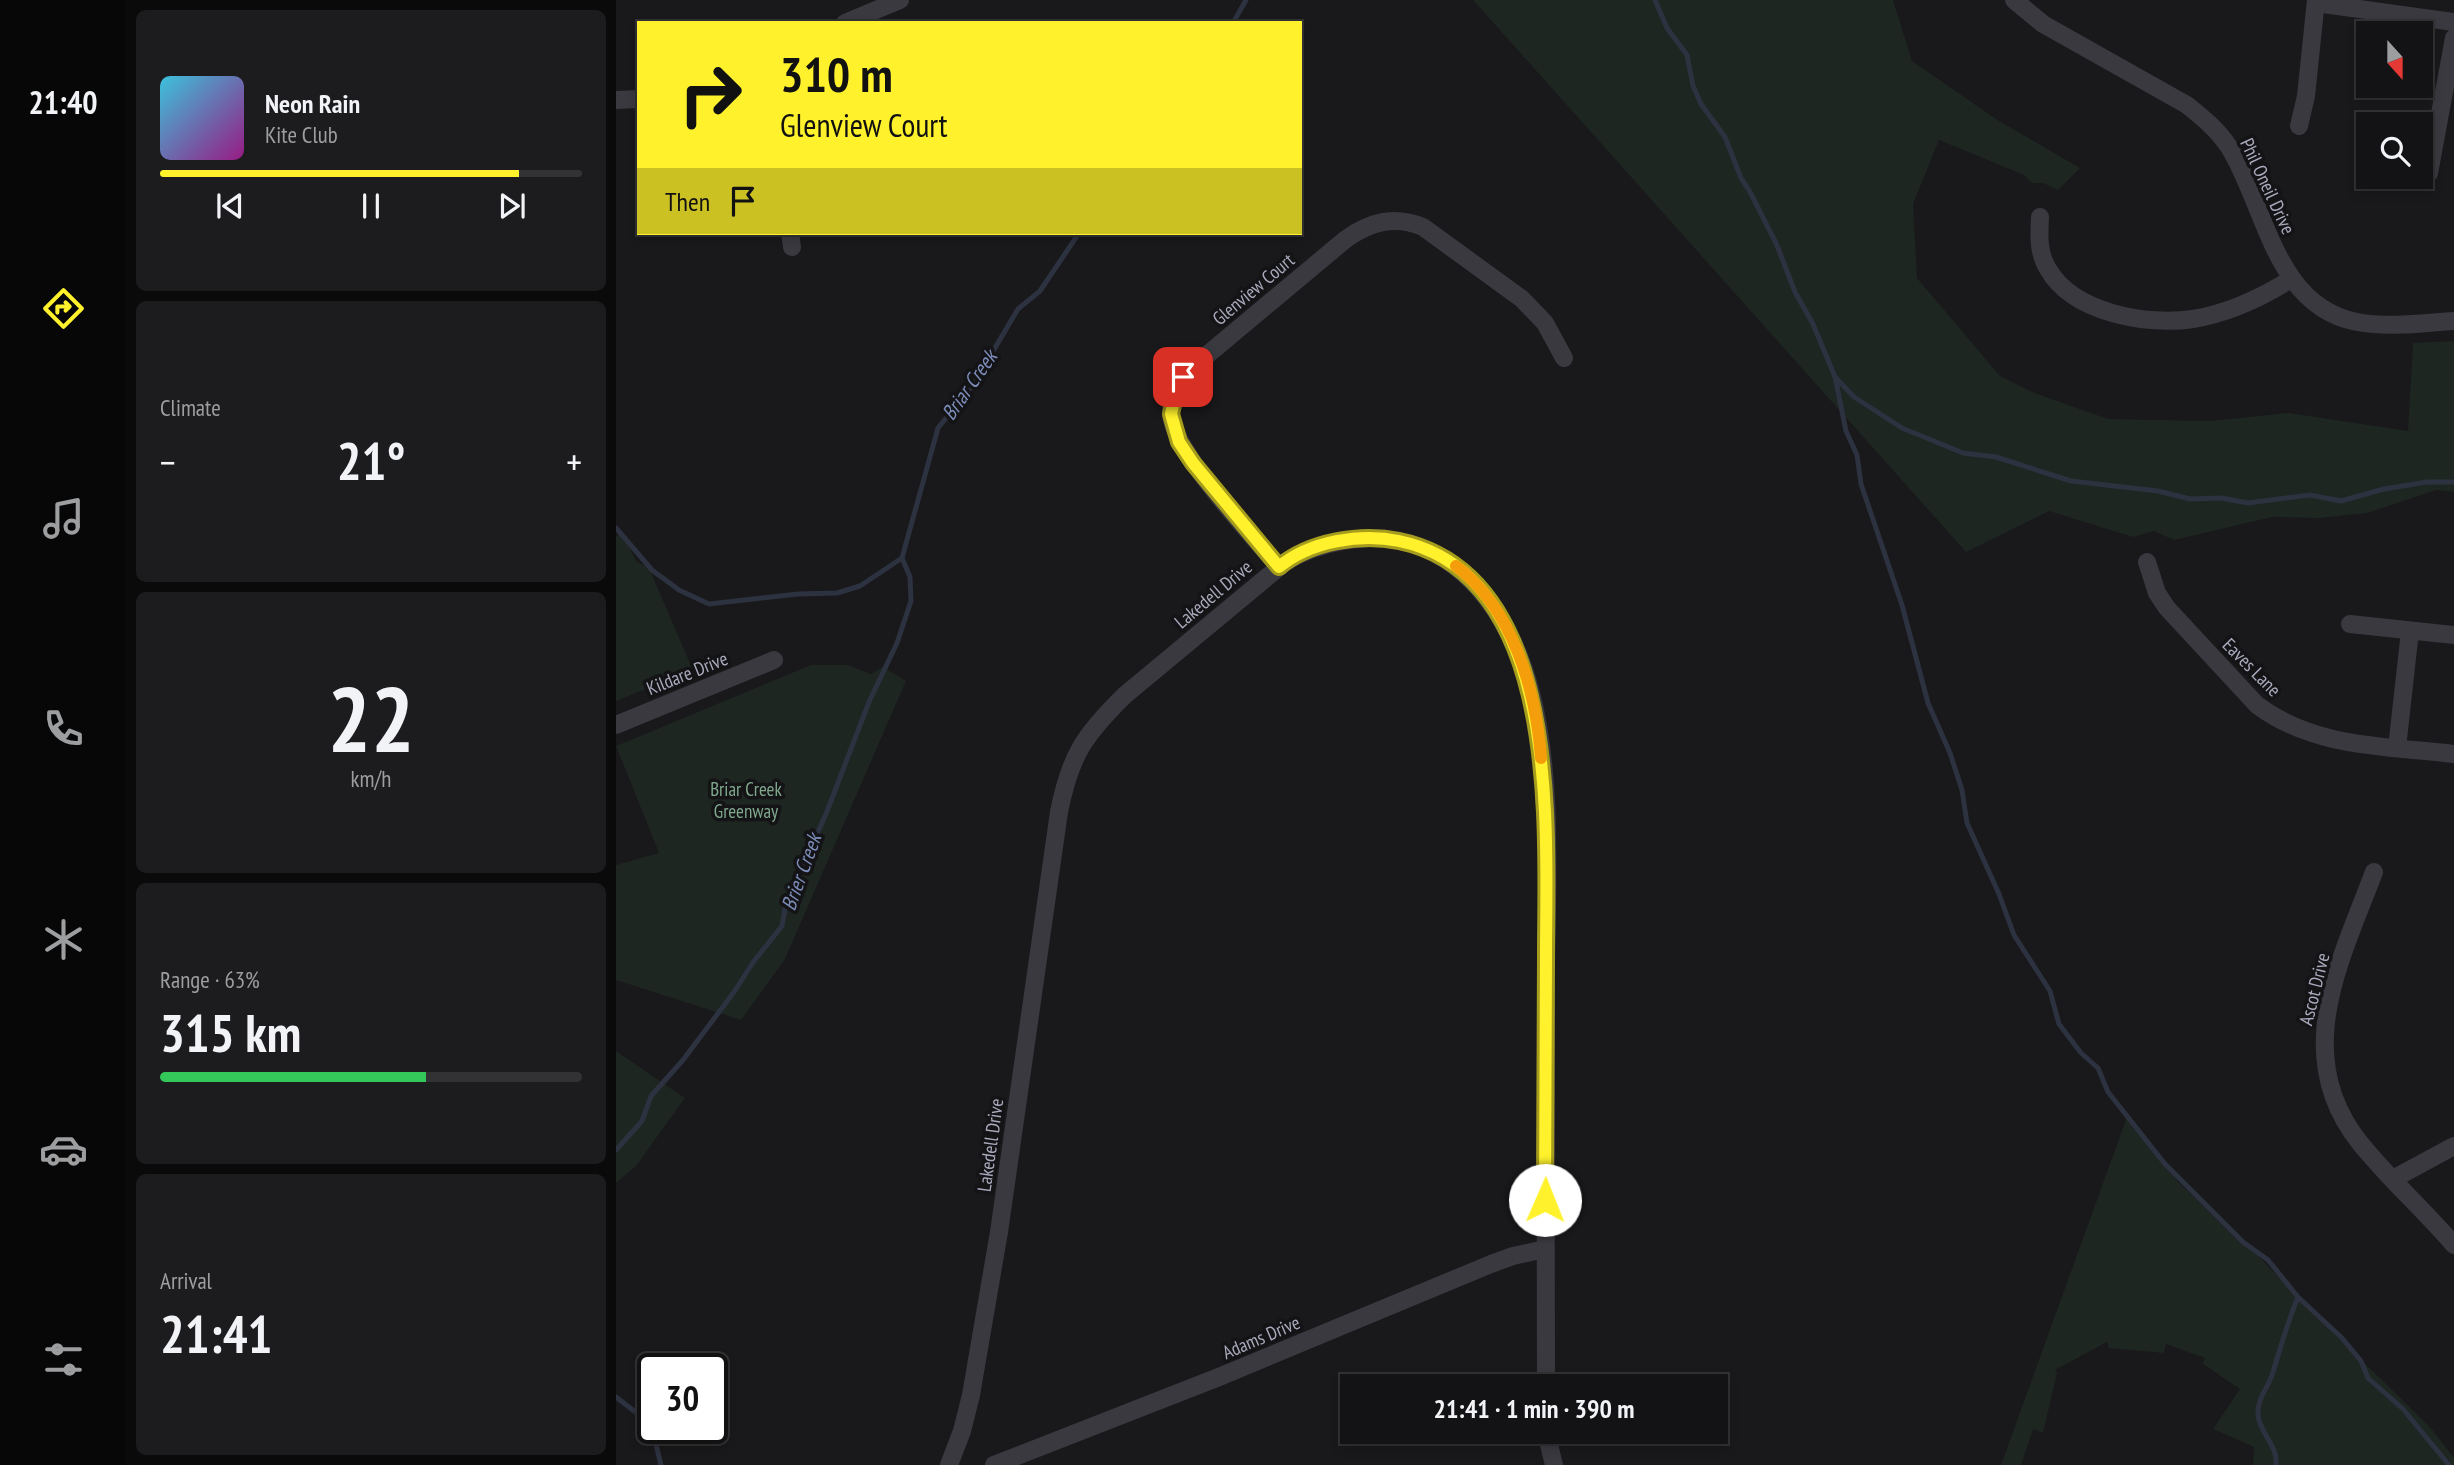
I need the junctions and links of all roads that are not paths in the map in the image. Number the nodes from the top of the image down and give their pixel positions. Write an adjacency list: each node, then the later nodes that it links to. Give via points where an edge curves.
1 (900, 0): 4 (street)
2 (2014, 0): 12 (street, Phil Oneil Drive, via 2043,24 2207,120 2241,169)
3 (2316, 2): 5 (street); 9 (street)
4 (850, 21)
5 (2454, 22)
6 (2454, 38): 10 (street)
7 (637, 99): 8 (street)
8 (616, 100)
9 (2299, 126)
10 (2433, 151)
11 (2040, 217): 12 (street, via 2042,255 2048,270 2059,284 2106,312 2161,321 2194,319 2243,305)
12 (2291, 279): 13 (street, Phil Oneil Drive, via 2313,301 2356,322)
13 (2454, 321)
14 (1564, 358): 16 (street, Glenview Court, via 1545,323 1522,299 1423,227 1389,220 1346,239 1194,366 1177,387 1171,405 1172,423 1186,453)
15 (2147, 562): 22 (street, Eaves Lane, via 2167,608 2257,705 2315,736)
16 (1279, 567): 28 (street, Lakedell Drive, via 1322,545 1378,538 1414,544 1451,562 1476,584 1495,609 1524,669 1539,736 1547,834); 31 (street, Lakedell Drive, via 1125,695 1100,719 1072,761 1059,812 974,1382)
17 (2350, 624): 18 (street)
18 (2410, 631): 19 (street); 22 (street)
19 (2454, 635)
20 (774, 660): 21 (street, Kildare Drive)
21 (616, 725)
22 (2397, 748): 23 (street, Eaves Lane)
23 (2454, 754)
24 (2374, 872): 26 (street, Ascot Drive, via 2333,986 2323,1043 2343,1114)
25 (2454, 1146): 26 (street)
26 (2393, 1179): 27 (street, Ascot Drive)
27 (2454, 1245)
28 (1545, 1250): 29 (street, Lakedell Drive); 32 (street, Adams Drive, via 1491,1264)
29 (1546, 1374)
30 (1549, 1444): 33 (street)
31 (949, 1465)
32 (994, 1465)
33 (1554, 1465)

